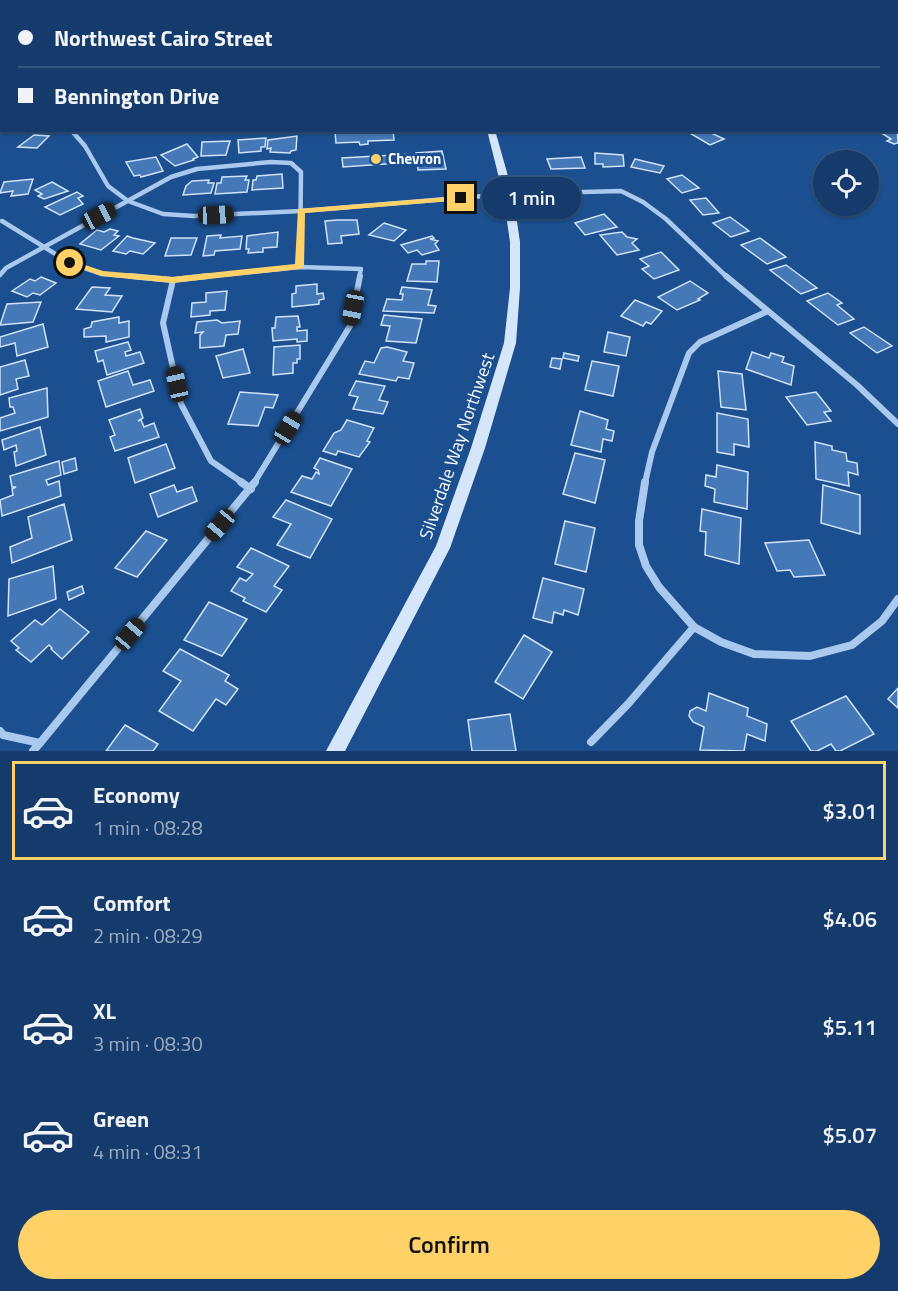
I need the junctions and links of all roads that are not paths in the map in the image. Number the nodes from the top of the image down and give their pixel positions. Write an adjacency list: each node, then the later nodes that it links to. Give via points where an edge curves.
1 (73, 132): 4 (street)
2 (79, 132): 4 (street)
3 (492, 132): 5 (main road, Silverdale Way Northwest)
4 (76, 135): 6 (street, via 108,186)
5 (508, 194): 7 (street); 13 (street, via 621,191 666,219); 22 (main road, Silverdale Way Northwest, via 515,242 515,288 510,343 501,376 443,548)
6 (128, 201): 7 (street, via 163,214 194,216); 7 (street, via 151,186 197,169 291,163 301,172); 9 (street)
7 (301, 211): 10 (street)
8 (2, 221): 9 (street)
9 (43, 247): 11 (street); 12 (street, via 70,263 102,273)
10 (300, 267): 12 (street); 15 (street, via 361,269 350,327)
11 (0, 275)
12 (172, 280): 15 (street, via 163,323 181,404 211,461)
13 (766, 312): 14 (street, via 857,385); 17 (street, via 700,342 689,353 652,452 642,491 639,545 646,566)
14 (898, 424)
15 (251, 489): 20 (street)
16 (898, 599): 17 (street, via 882,621 852,645 810,656 754,654)
17 (694, 627): 19 (street)
18 (0, 731): 20 (street)
19 (591, 742)
20 (40, 743): 21 (street)
21 (33, 751)
22 (335, 751)

